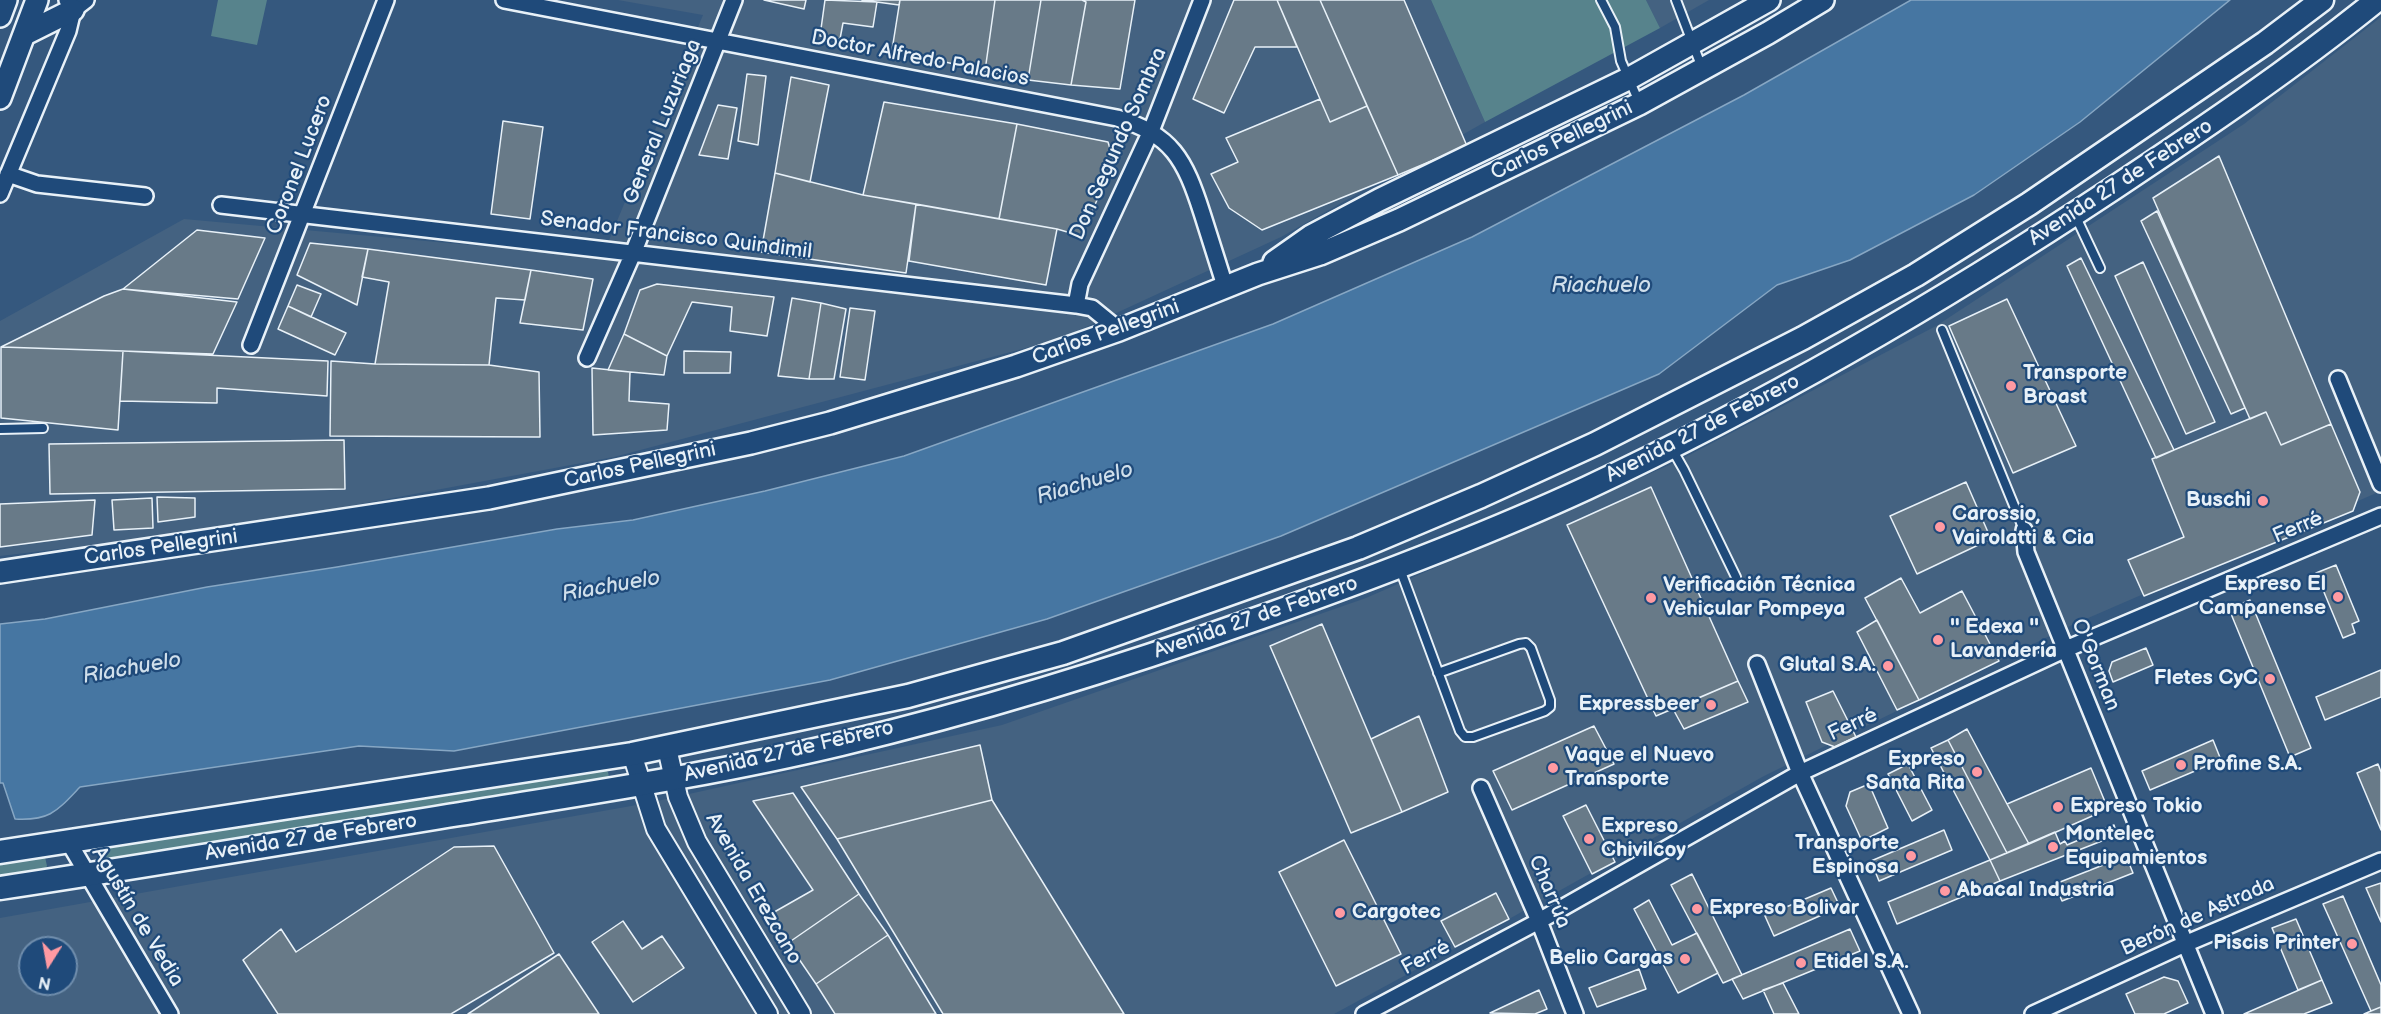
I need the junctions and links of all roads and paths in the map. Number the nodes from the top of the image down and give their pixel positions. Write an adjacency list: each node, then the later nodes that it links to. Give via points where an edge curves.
1 (6, 0): 14 (main road)
2 (37, 0): 15 (main road)
3 (386, 0): 29 (street, Coronel Lucero)
4 (504, 0): 16 (street, Doctor Alfredo Palacios)
5 (734, 0): 16 (street, General Luzuriaga)
6 (1202, 0): 24 (street, Don Segundo Sombra)
7 (1601, 0): 19 (lane, via 1615,27)
8 (1676, 0): 17 (lane)
9 (1769, 0): 17 (main road, Carlos Pellegrini)
10 (2322, 0): 20 (main road, via 2265,43 2239,45 2203,70 2201,76)
11 (2377, 0): 23 (main road, Avenida 27 de Febrero)
12 (1816, 2): 18 (main road, Carlos Pellegrini)
13 (75, 3): 15 (main road); 25 (street, via 68,31)
14 (0, 16)
15 (25, 34): 21 (main road)
16 (718, 41): 24 (street, Doctor Alfredo Palacios, via 1116,118); 31 (street, General Luzuriaga)
17 (1693, 43): 18 (lane); 19 (main road, Carlos Pellegrini)
18 (1703, 69): 22 (main road, Carlos Pellegrini)
19 (1628, 79): 22 (lane); 33 (main road, Carlos Pellegrini, via 1311,236)
20 (2206, 83): 23 (main road); 34 (main road, Avenida 27 de Febrero)
21 (0, 98)
22 (1639, 104): 33 (main road, Carlos Pellegrini, via 1399,220 1320,254)
23 (2228, 112): 30 (main road, Avenida 27 de Febrero)
24 (1150, 131): 35 (street, Doctor Alfredo Palacios, via 1165,141 1185,166); 36 (street, Don Segundo Sombra, via 1080,284)
25 (8, 174): 26 (street); 27 (street, via 37,184)
26 (0, 194)
27 (145, 196)
28 (221, 205): 29 (street, Senador Francisco Quindimil)
29 (303, 214): 31 (street, Senador Francisco Quindimil); 40 (street, Coronel Lucero)
30 (2075, 214): 32 (lane); 37 (main road, Avenida 27 de Febrero)
31 (634, 252): 36 (street, Senador Francisco Quindimil); 41 (street, General Luzuriaga)
32 (2100, 268)
33 (1258, 274): 35 (main road, Carlos Pellegrini)
34 (1917, 275): 37 (main road); 55 (main road, Avenida 27 de Febrero, via 1595,444 1359,548 1063,653 908,696)
35 (1226, 289): 38 (main road, Carlos Pellegrini)
36 (1076, 305): 38 (street, Senador Francisco Quindimil, via 1092,308)
37 (1930, 306): 45 (main road, Avenida 27 de Febrero)
38 (1119, 330): 50 (main road, Carlos Pellegrini, via 1016,366 751,443 489,498)
39 (1942, 330): 48 (lane, O'Gorman)
40 (251, 345)
41 (587, 358)
42 (2338, 379): 46 (street)
43 (43, 428): 44 (lane)
44 (0, 429)
45 (1671, 447): 49 (main road, Avenida 27 de Febrero, via 1581,491); 51 (lane)
46 (2381, 484)
47 (2381, 516): 52 (street, Ferré)
48 (2024, 530): 52 (street, O'Gorman, via 2026,552)
49 (1399, 567): 54 (lane); 58 (main road, Avenida 27 de Febrero, via 1208,636 1043,689 840,744)
50 (0, 572)
51 (1736, 577)
52 (2066, 649): 57 (street, Ferré); 67 (street, O'Gorman)
53 (1757, 664): 57 (street)
54 (1438, 673): 54 (lane, via 1465,737 1550,707 1526,643)
55 (667, 748): 56 (main road, Avenida 27 de Febrero); 58 (street, Avenida Erezcano)
56 (632, 754): 59 (street); 61 (main road, Avenida 27 de Febrero)
57 (1800, 772): 66 (street, Ferré); 73 (street)
58 (674, 778): 59 (main road, Avenida 27 de Febrero); 70 (street, Avenida Erezcano, via 685,818 697,842)
59 (640, 784): 64 (main road, Avenida 27 de Febrero); 69 (street, via 656,829)
60 (1481, 788): 66 (street, Charrúa)
61 (68, 841): 62 (main road, Avenida 27 de Febrero); 64 (street, Agustín de Vedia)
62 (0, 852)
63 (2381, 861): 67 (street, Berón de Astrada)
64 (88, 875): 65 (main road, Avenida 27 de Febrero); 68 (street, Agustín de Vedia)
65 (0, 888)
66 (1539, 921): 71 (street, Ferré); 72 (street, Charrúa)
67 (2185, 944): 74 (street, Berón de Astrada); 75 (street, O'Gorman)
68 (170, 1014)
69 (768, 1014)
70 (801, 1014)
71 (1364, 1014)
72 (1575, 1014)
73 (1911, 1014)
74 (2033, 1014)
75 (2214, 1014)

